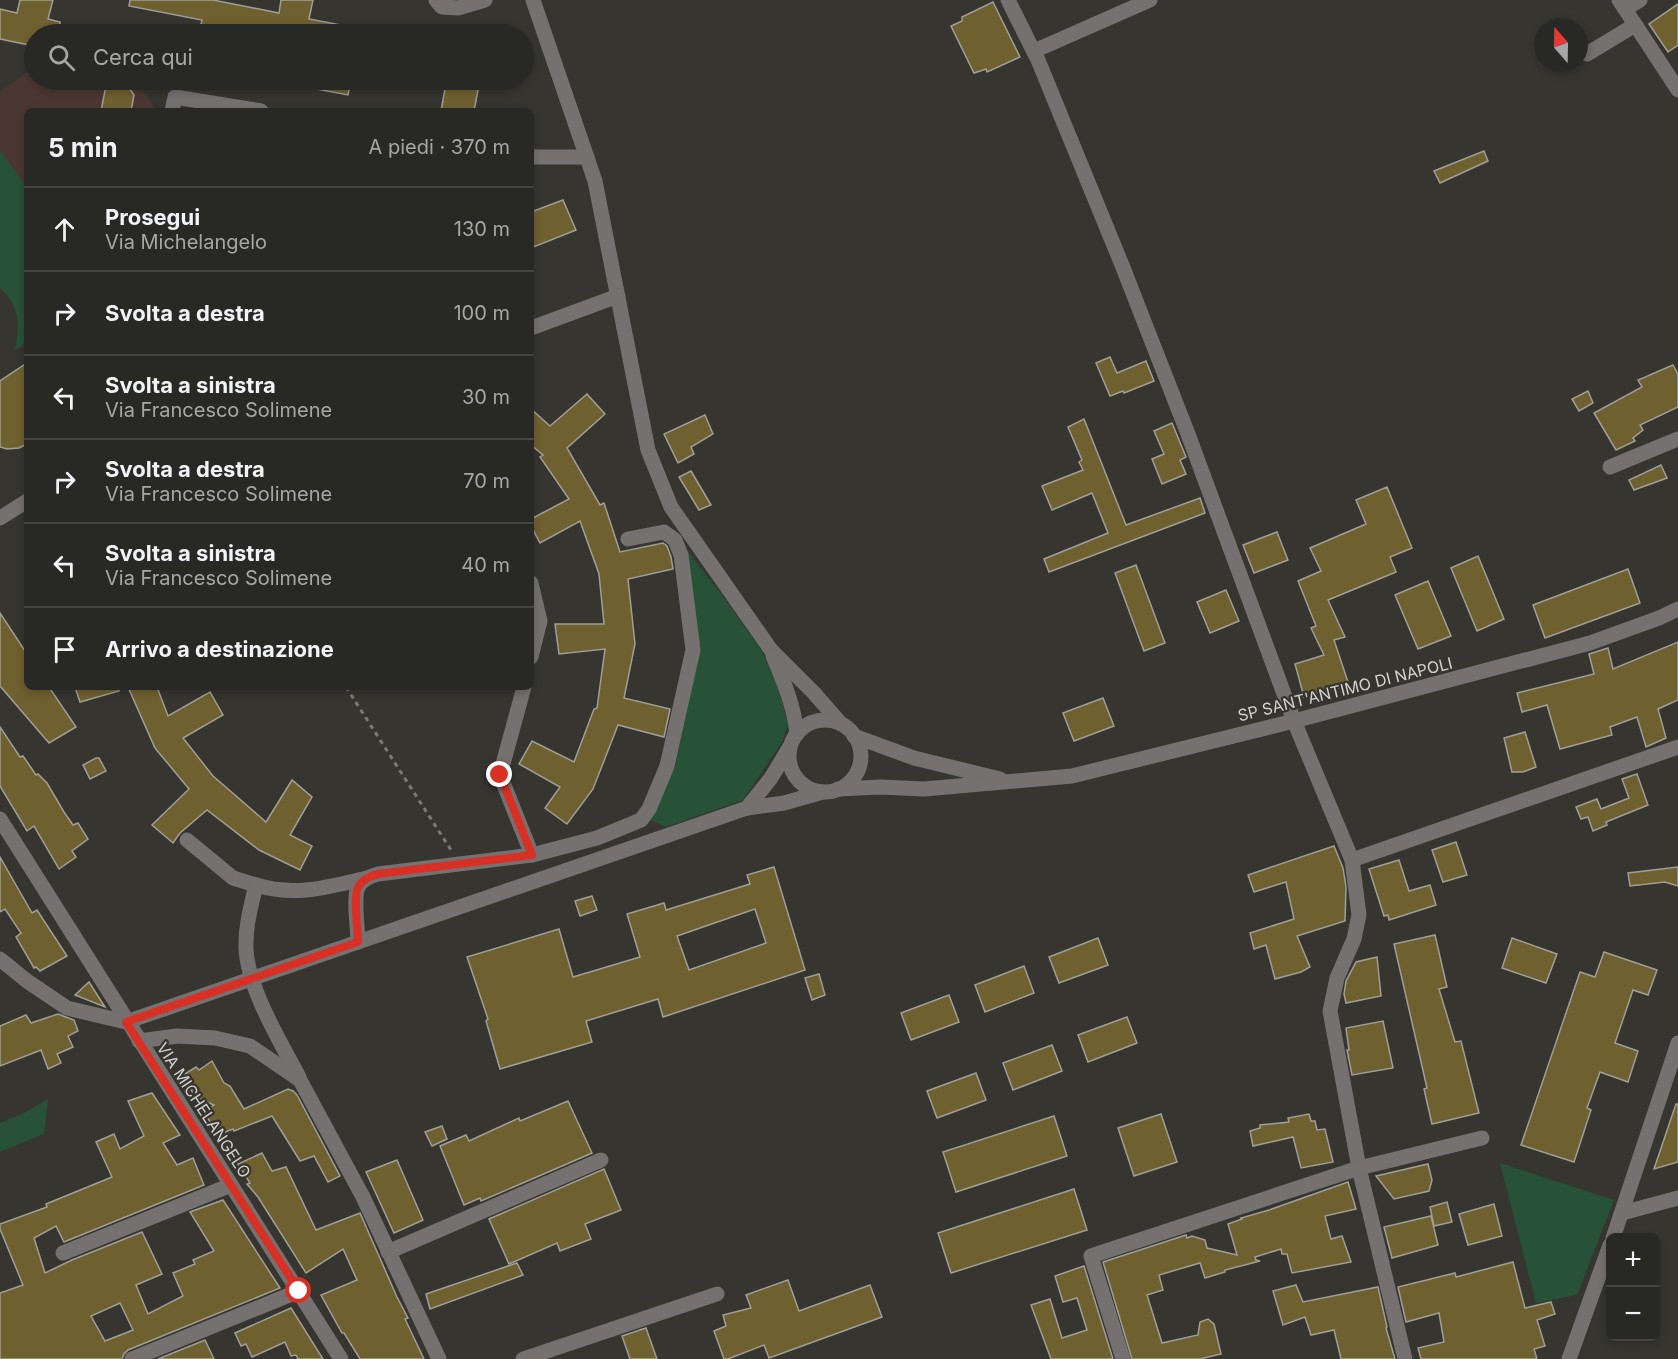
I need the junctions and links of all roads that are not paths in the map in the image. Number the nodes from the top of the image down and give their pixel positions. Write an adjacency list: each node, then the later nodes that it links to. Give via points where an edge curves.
1 (436, 0): 2 (street, via 442,7 458,8)
2 (485, 0)
3 (533, 0): 14 (street)
4 (1008, 0): 9 (street)
5 (1150, 0): 9 (street)
6 (1640, 0): 7 (street)
7 (1622, 5): 8 (street)
8 (1635, 25): 10 (street); 11 (street)
9 (1034, 51): 28 (street, via 1184,423)
10 (1588, 53)
11 (1678, 90)
12 (173, 108): 13 (street, via 175,97)
13 (243, 108)
14 (587, 157): 15 (street); 16 (street)
15 (534, 158)
16 (618, 296): 17 (street); 26 (street, via 648,450 671,507)
17 (534, 327)
18 (1678, 439): 19 (street)
19 (1610, 467)
20 (24, 503): 21 (street)
21 (0, 518)
22 (628, 539): 39 (street, via 664,532 675,540 681,555 693,650 667,766 641,820 597,838)
23 (534, 596): 25 (street, via 540,621)
24 (1678, 609): 28 (street, SP SANT'ANTIMO DI NAPOLI, via 1590,643)
25 (534, 645)
26 (771, 650): 29 (street); 30 (street, via 788,692)
27 (523, 690): 39 (street, via 500,775)
28 (1294, 721): 34 (street, SP SANT'ANTIMO DI NAPOLI, via 1072,776); 40 (street)
29 (840, 724): 30 (street, via 822,720); 31 (street)
30 (797, 734): 33 (street)
31 (854, 736): 34 (street, SP SANT'ANTIMO DI NAPOLI, via 914,758); 35 (street, via 861,755 855,776)
32 (1678, 747): 40 (street)
33 (789, 748): 35 (street, via 789,761 800,782 811,789); 36 (street)
34 (1015, 782): 35 (street, SP SANT'ANTIMO DI NAPOLI, via 924,789)
35 (831, 790): 36 (street, SP SANT'ANTIMO DI NAPOLI)
36 (747, 808): 43 (street, SP SANT'ANTIMO DI NAPOLI)
37 (0, 819): 46 (street, VIA MICHELANGELO)
38 (188, 840): 42 (street, via 233,878)
39 (532, 855): 41 (street)
40 (1352, 860): 52 (street, via 1359,915 1330,1011)
41 (367, 878): 42 (street, via 295,892); 43 (street, via 356,896)
42 (256, 885): 45 (street, via 246,950)
43 (358, 942): 45 (street, SP SANT'ANTIMO DI NAPOLI)
44 (0, 960): 46 (street, via 67,1008)
45 (251, 979): 46 (street, SP SANT'ANTIMO DI NAPOLI); 49 (street)
46 (126, 1022): 47 (street, VIA MICHELANGELO)
47 (139, 1041): 49 (street, via 177,1036 214,1038 250,1046); 53 (street, VIA MICHELANGELO)
48 (1678, 1043): 55 (street)
49 (300, 1080): 57 (street)
50 (1482, 1138): 52 (street)
51 (601, 1160): 57 (street)
52 (1359, 1168): 66 (street, via 1091,1256); 67 (street)
53 (231, 1185): 58 (street); 60 (street, VIA MICHELANGELO)
54 (1678, 1198): 55 (street)
55 (1622, 1213): 56 (street)
56 (1615, 1233)
57 (388, 1252): 64 (street)
58 (63, 1253)
59 (1606, 1259): 68 (street)
60 (299, 1291): 62 (street); 63 (street, VIA MICHELANGELO)
61 (717, 1294): 65 (street)
62 (132, 1359)
63 (341, 1359)
64 (440, 1359)
65 (523, 1359)
66 (1123, 1359)
67 (1405, 1359)
68 (1569, 1359)

